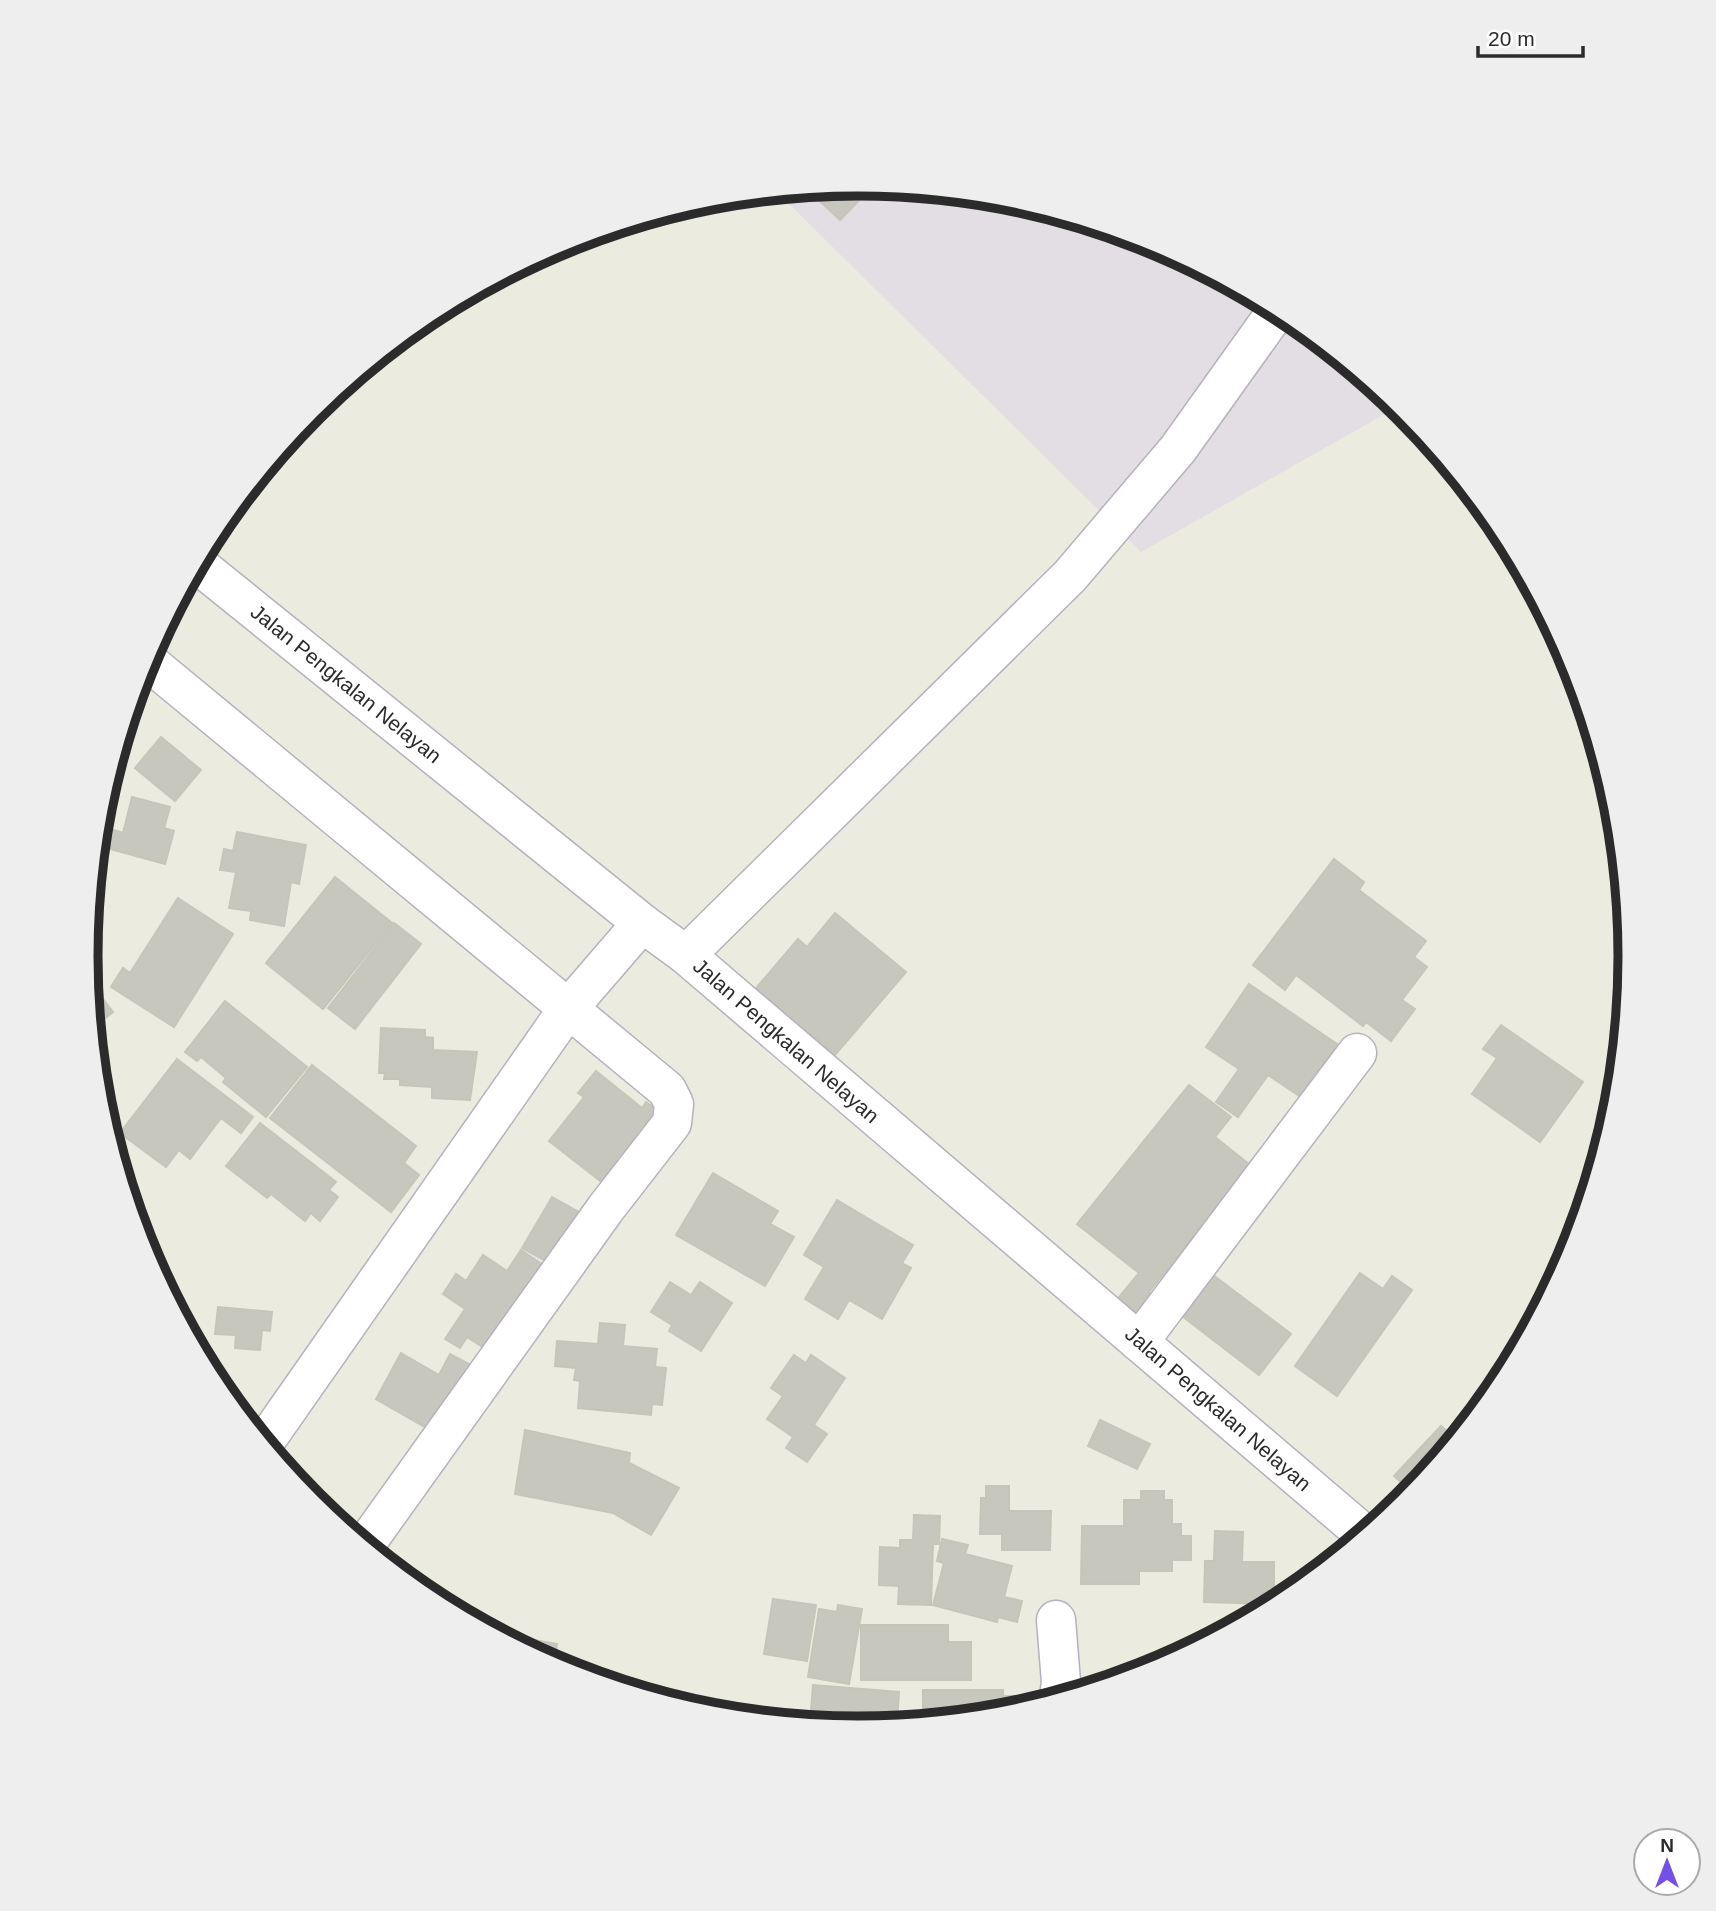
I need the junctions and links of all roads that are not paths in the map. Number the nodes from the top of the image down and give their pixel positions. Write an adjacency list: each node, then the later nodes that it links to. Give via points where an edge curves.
1 (1271, 318): 5 (street, via 1178,449 1070,576)
2 (204, 569): 4 (street, Jalan Pengkalan Nelayan)
3 (155, 667): 6 (street)
4 (642, 923): 5 (street, Jalan Pengkalan Nelayan); 6 (street)
5 (686, 955): 8 (street, Jalan Pengkalan Nelayan)
6 (567, 1010): 9 (street); 11 (street, via 667,1090 675,1114)
7 (1357, 1053): 8 (street)
8 (1139, 1342): 10 (street, Jalan Pengkalan Nelayan)
9 (269, 1435)
10 (1357, 1528)
11 (370, 1538)
12 (1056, 1620): 13 (street)
13 (1059, 1689)

